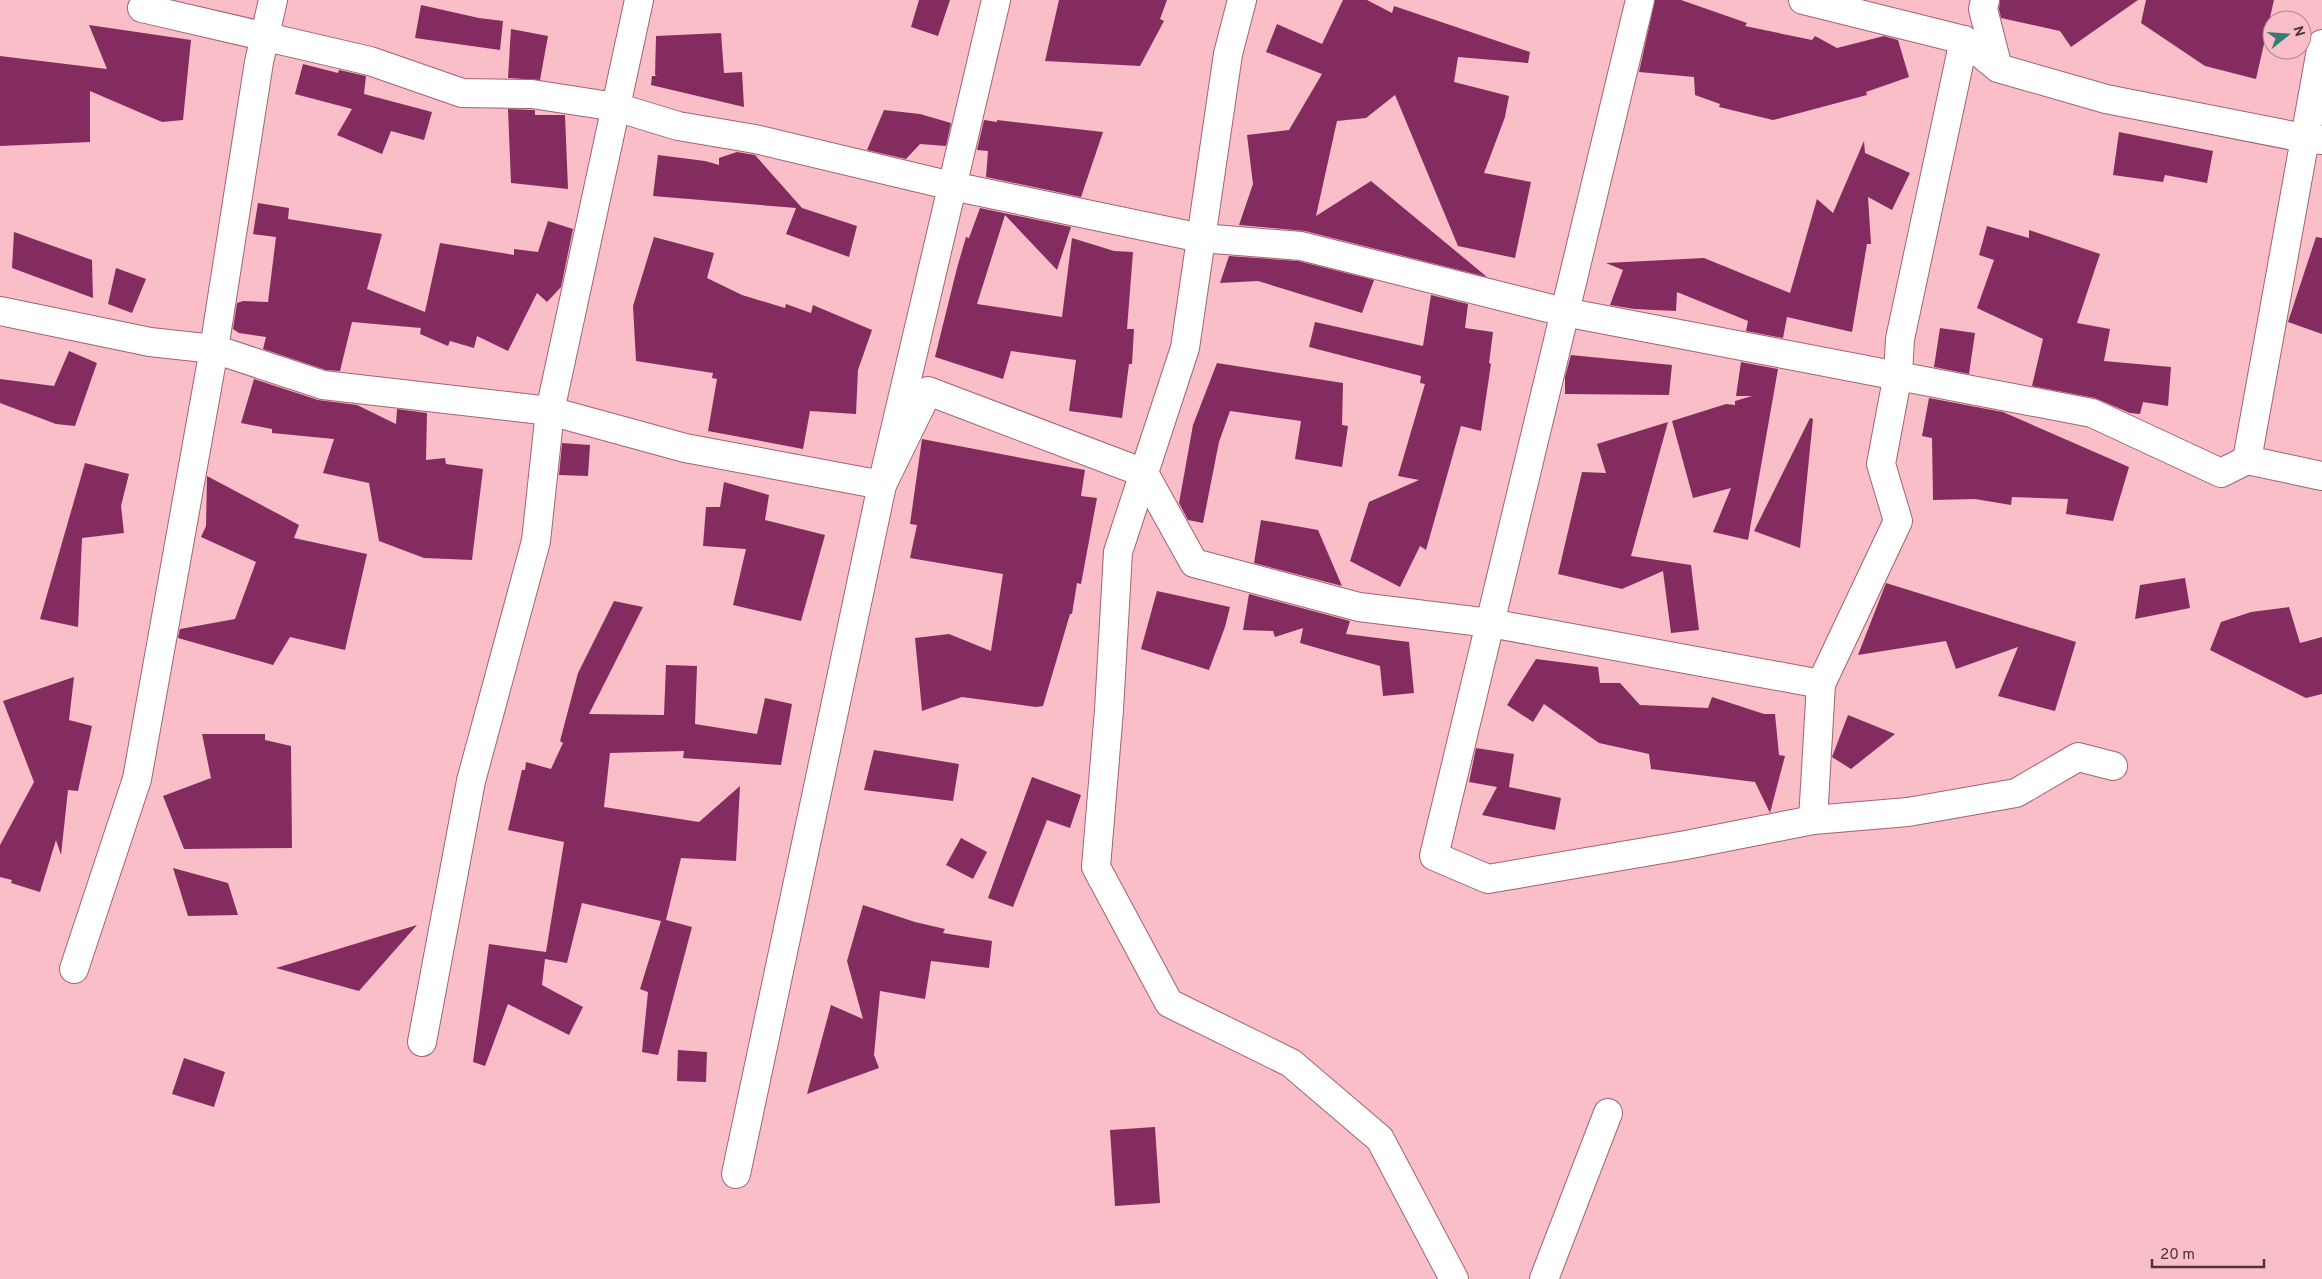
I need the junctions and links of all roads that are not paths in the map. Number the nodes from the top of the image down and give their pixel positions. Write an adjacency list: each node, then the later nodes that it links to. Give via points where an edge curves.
1 (273, 0): 9 (street)
2 (639, 0): 13 (street)
3 (996, 0): 15 (street)
4 (1242, 0): 16 (street, via 1228,54)
5 (1640, 0): 18 (street)
6 (1803, 0): 10 (street)
7 (1985, 0): 12 (street, via 1984,9)
8 (142, 8): 9 (street)
9 (264, 36): 13 (street, via 370,61 462,93 532,94); 19 (street)
10 (1964, 40): 12 (street); 20 (street, via 1900,339)
11 (2322, 44): 14 (street)
12 (1998, 68): 14 (street, via 2106,99)
13 (616, 107): 15 (street, via 678,126 755,139); 21 (street)
14 (2313, 139): 22 (street)
15 (952, 186): 16 (street); 25 (street)
16 (1201, 238): 18 (street, via 1300,246); 23 (street, via 1185,348)
17 (0, 311): 19 (street, via 150,342)
18 (1564, 312): 20 (street); 26 (street)
19 (214, 349): 21 (street, via 323,385); 30 (street, via 137,779)
20 (1898, 374): 22 (street, via 2092,413 2222,473); 27 (street, via 1881,464 1898,520)
21 (550, 410): 25 (street, via 685,448); 31 (street, via 536,541 471,780)
22 (2247, 460): 24 (street)
23 (1144, 473): 25 (street, via 928,391); 26 (street, via 1194,563 1359,607); 34 (street, via 1118,552 1096,867 1169,1002 1292,1063 1380,1139)
24 (2322, 476)
25 (882, 485): 33 (street)
26 (1490, 623): 27 (street); 29 (street, via 1434,856 1488,880)
27 (1821, 684): 29 (street)
28 (2113, 766): 29 (street, via 2078,757 2016,793 1908,812)
29 (1813, 820)
30 (74, 969)
31 (422, 1042)
32 (1608, 1113): 35 (street)
33 (736, 1174)
34 (1454, 1279)
35 (1544, 1279)

